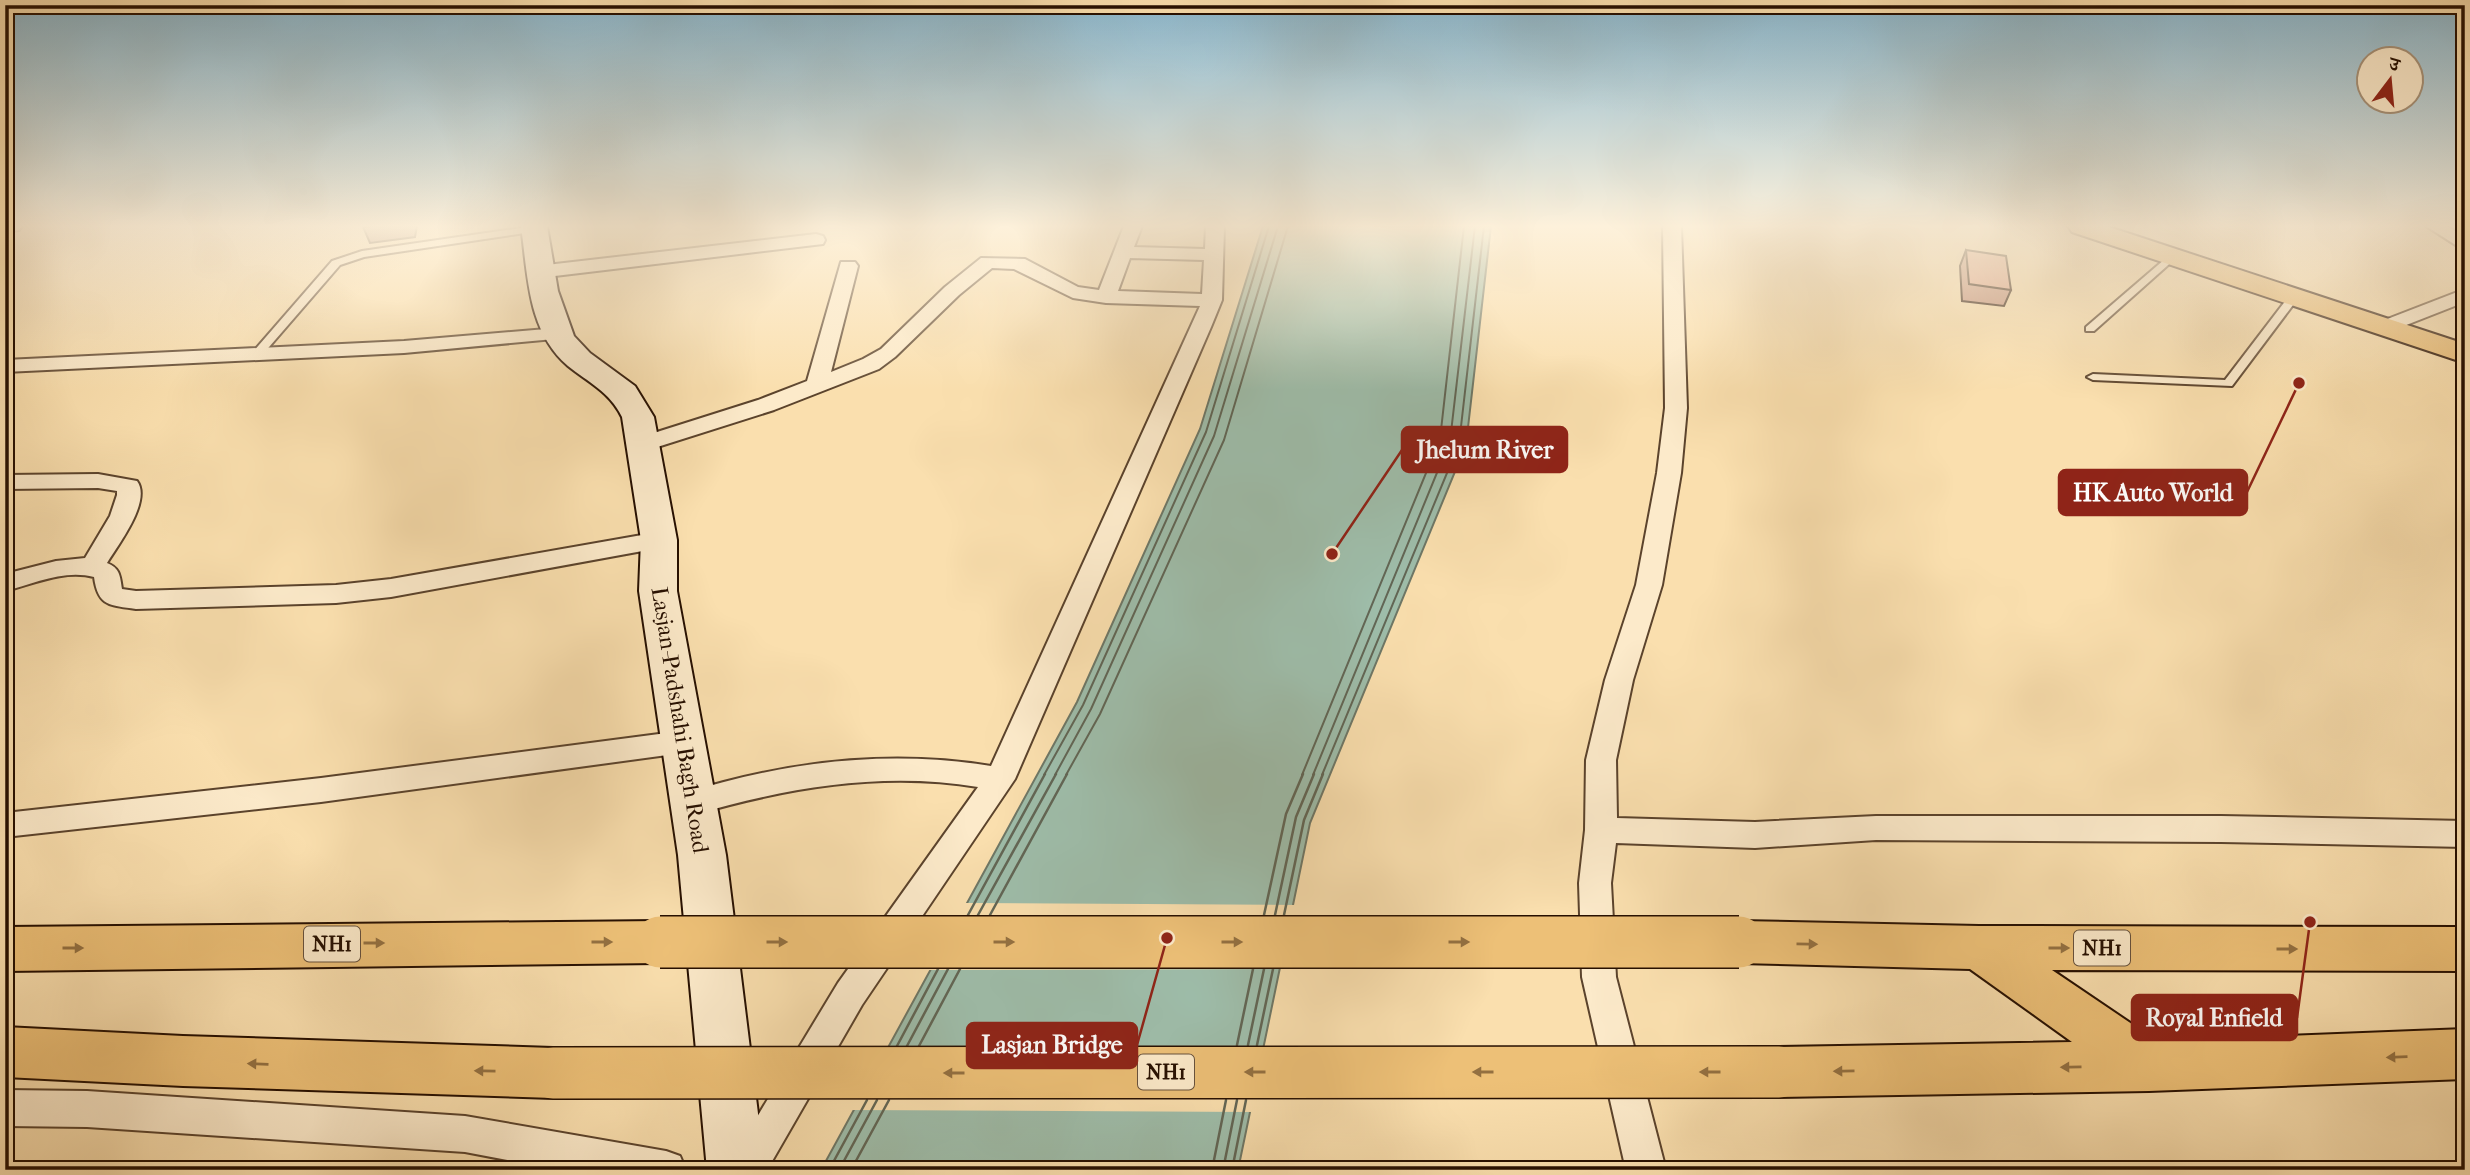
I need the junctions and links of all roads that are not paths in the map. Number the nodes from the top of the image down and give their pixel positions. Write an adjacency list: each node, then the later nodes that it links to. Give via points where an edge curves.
1 (322, 281): 18 (lane)
2 (541, 281): 17 (street, Lasjan-Padshahi Bagh Road)
3 (844, 281): 22 (street)
4 (965, 281): 22 (street, via 888,353)
5 (1052, 281): 13 (street, via 1073,292)
6 (1112, 281): 13 (street)
7 (1212, 281): 14 (street)
8 (1673, 281): 32 (street, via 1676,408 1672,447 1648,585 1601,760)
9 (2144, 281): 16 (lane)
10 (2248, 281): 12 (highway)
11 (2465, 295): 15 (street)
12 (2294, 296): 15 (highway); 21 (lane, via 2228,384)
13 (1106, 297): 14 (street)
14 (1212, 300): 29 (street)
15 (2384, 327): 19 (highway)
16 (2090, 329)
17 (558, 334): 18 (street, via 404,347); 23 (street, Lasjan-Padshahi Bagh Road, via 569,350 631,399)
18 (259, 352): 20 (street)
19 (2465, 354)
20 (5, 366)
21 (2093, 377)
22 (817, 386): 23 (street)
23 (643, 444): 25 (street, Lasjan-Padshahi Bagh Road)
24 (5, 482): 26 (street, via 98,481 129,486 126,508)
25 (659, 540): 26 (street, via 336,594 136,600 115,597 109,592 106,572); 28 (street, Lasjan-Padshahi Bagh Road, via 658,591)
26 (92, 567): 27 (street)
27 (5, 583)
28 (682, 742): 30 (street, Lasjan-Padshahi Bagh Road); 31 (street, via 321,790)
29 (1000, 779): 30 (street, via 966,772 853,768 753,785); 43 (street, via 850,994)
30 (693, 803): 42 (street, Lasjan-Padshahi Bagh Road)
31 (5, 825)
32 (1601, 830): 33 (street, via 1755,835 1876,828); 44 (street, via 1595,883 1599,977)
33 (2465, 834)
34 (1979, 948): 35 (highway, NH1, one-way to 34, bridge, via 660,942 1739,942); 36 (highway, NH1, one-way to 36); 39 (highway)
35 (5, 949)
36 (2465, 949)
37 (5, 1052): 39 (highway, NH1, one-way to 37, bridge, via 1779,1072 553,1073)
38 (2465, 1054): 39 (highway, NH1, one-way to 39)
39 (2149, 1066)
40 (5, 1108): 41 (street, via 465,1134)
41 (666, 1170)
42 (736, 1170)
43 (745, 1170)
44 (1646, 1170)

